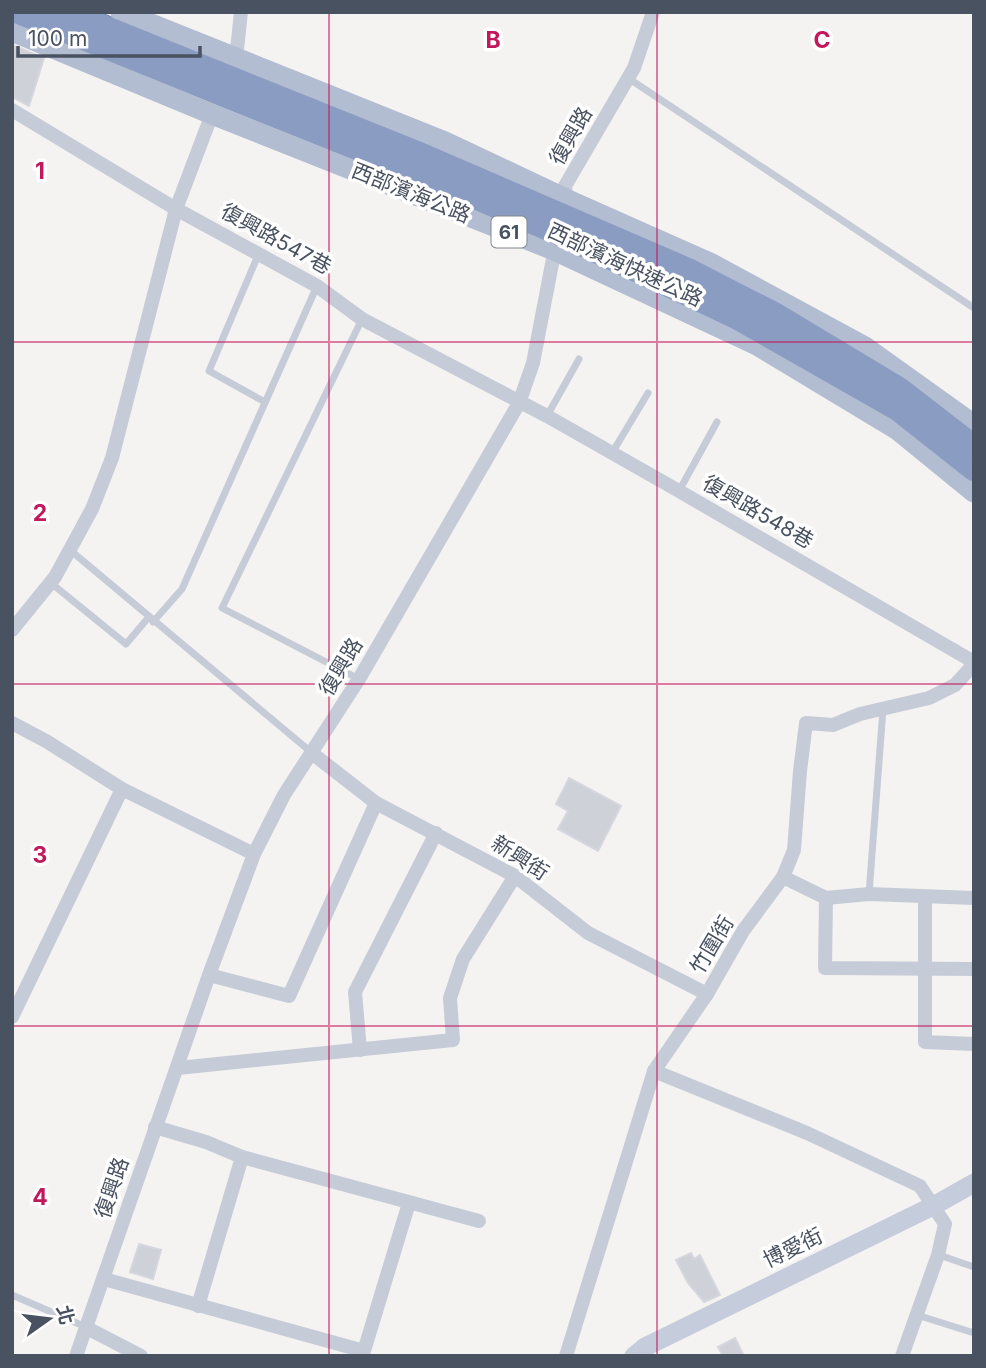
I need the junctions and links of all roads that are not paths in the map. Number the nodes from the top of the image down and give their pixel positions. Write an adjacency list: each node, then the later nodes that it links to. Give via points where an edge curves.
1 (19, 12): 12 (highway, 西部濱海快速公路 / 61, via 422,174)
2 (66, 12): 12 (highway, 西部濱海快速公路 / 61)
3 (121, 12): 7 (main road, 西部濱海公路 / 61)
4 (241, 12): 7 (street)
5 (653, 12): 8 (street, 復興路)
6 (12, 31): 10 (main road, 西部濱海公路 / 61)
7 (236, 59): 12 (main road, 西部濱海公路 / 61, via 445,142)
8 (628, 78): 12 (street, 復興路, via 565,187); 15 (lane)
9 (12, 110): 11 (street, 復興路547巷)
10 (212, 114): 11 (street); 12 (main road, 西部濱海公路 / 61)
11 (176, 209): 13 (street, 復興路547巷); 32 (street, via 112,458)
12 (561, 224): 19 (highway, 西部濱海快速公路 / 61); 21 (street, 復興路, via 533,363); 24 (main road, 西部濱海公路 / 61, via 709,263 865,347); 31 (main road, 西部濱海公路 / 61, via 898,430)
13 (259, 253): 14 (street, 復興路547巷); 20 (lane, via 209,372)
14 (317, 286): 16 (street, 復興路547巷); 20 (lane)
15 (974, 308)
16 (362, 318): 21 (street, 復興路547巷); 37 (lane, via 222,608)
17 (579, 359): 22 (lane)
18 (648, 393): 27 (lane)
19 (899, 399): 25 (highway); 26 (highway, 西部濱海快速公路 / 61); 28 (highway, 西部濱海快速公路 / 61); 29 (highway)
20 (265, 402): 34 (lane, via 182,589)
21 (519, 403): 22 (street, 復興路548巷); 37 (street, 復興路)
22 (547, 416): 27 (street, 復興路548巷)
23 (717, 422): 30 (lane)
24 (974, 425)
25 (974, 431)
26 (974, 447)
27 (612, 453): 30 (street, 復興路548巷)
28 (974, 469)
29 (974, 486)
30 (679, 491): 36 (street, 復興路548巷)
31 (974, 492)
32 (70, 551): 33 (street); 34 (lane)
33 (51, 583): 34 (lane, via 126,644); 35 (street)
34 (151, 620): 40 (lane)
35 (12, 630)
36 (974, 663): 38 (street, 竹圍街, via 956,685 929,698)
37 (359, 679): 40 (street, 復興路)
38 (883, 709): 46 (street, 竹圍街, via 833,725 806,723 794,850); 47 (lane)
39 (12, 723): 41 (street)
40 (313, 754): 42 (street, 新興街); 44 (street, 復興路, via 284,795)
41 (122, 789): 44 (street); 55 (street)
42 (376, 803): 43 (street, 新興街); 53 (street, via 289,996)
43 (436, 833): 45 (street, 新興街); 57 (street, via 355,992)
44 (254, 854): 53 (street, 復興路)
45 (515, 876): 54 (street, 新興街, via 588,933); 57 (street, via 463,958 450,998 453,1040)
46 (783, 877): 49 (street); 54 (street, 竹圍街, via 743,931)
47 (869, 894): 48 (street); 49 (street)
48 (925, 897): 50 (street); 51 (street)
49 (826, 898): 51 (street, via 825,968)
50 (974, 898)
51 (925, 968): 52 (street); 56 (street, via 925,1042)
52 (974, 969)
53 (209, 975): 58 (street, 復興路)
54 (707, 994): 59 (street, 竹圍街)
55 (12, 1017)
56 (974, 1044)
57 (360, 1050): 58 (street)
58 (178, 1068): 60 (street, 復興路)
59 (653, 1071): 64 (street, via 807,1133 920,1186); 76 (street, 竹圍街)
60 (155, 1127): 61 (street); 68 (street, 復興路)
61 (242, 1157): 63 (street); 70 (street)
62 (974, 1183): 64 (street, 博愛街)
63 (409, 1203): 65 (street); 70 (street, via 365,1351)
64 (935, 1205): 66 (street, via 945,1224); 77 (street, 博愛街)
65 (479, 1221)
66 (938, 1255): 67 (lane); 71 (street)
67 (974, 1267)
68 (104, 1279): 70 (street); 72 (street, 復興路)
69 (12, 1295): 72 (lane)
70 (198, 1306)
71 (917, 1315): 73 (lane); 78 (street)
72 (88, 1328): 74 (street, 復興路); 75 (street)
73 (974, 1333)
74 (76, 1356)
75 (141, 1356)
76 (566, 1356)
77 (634, 1356)
78 (902, 1356)

